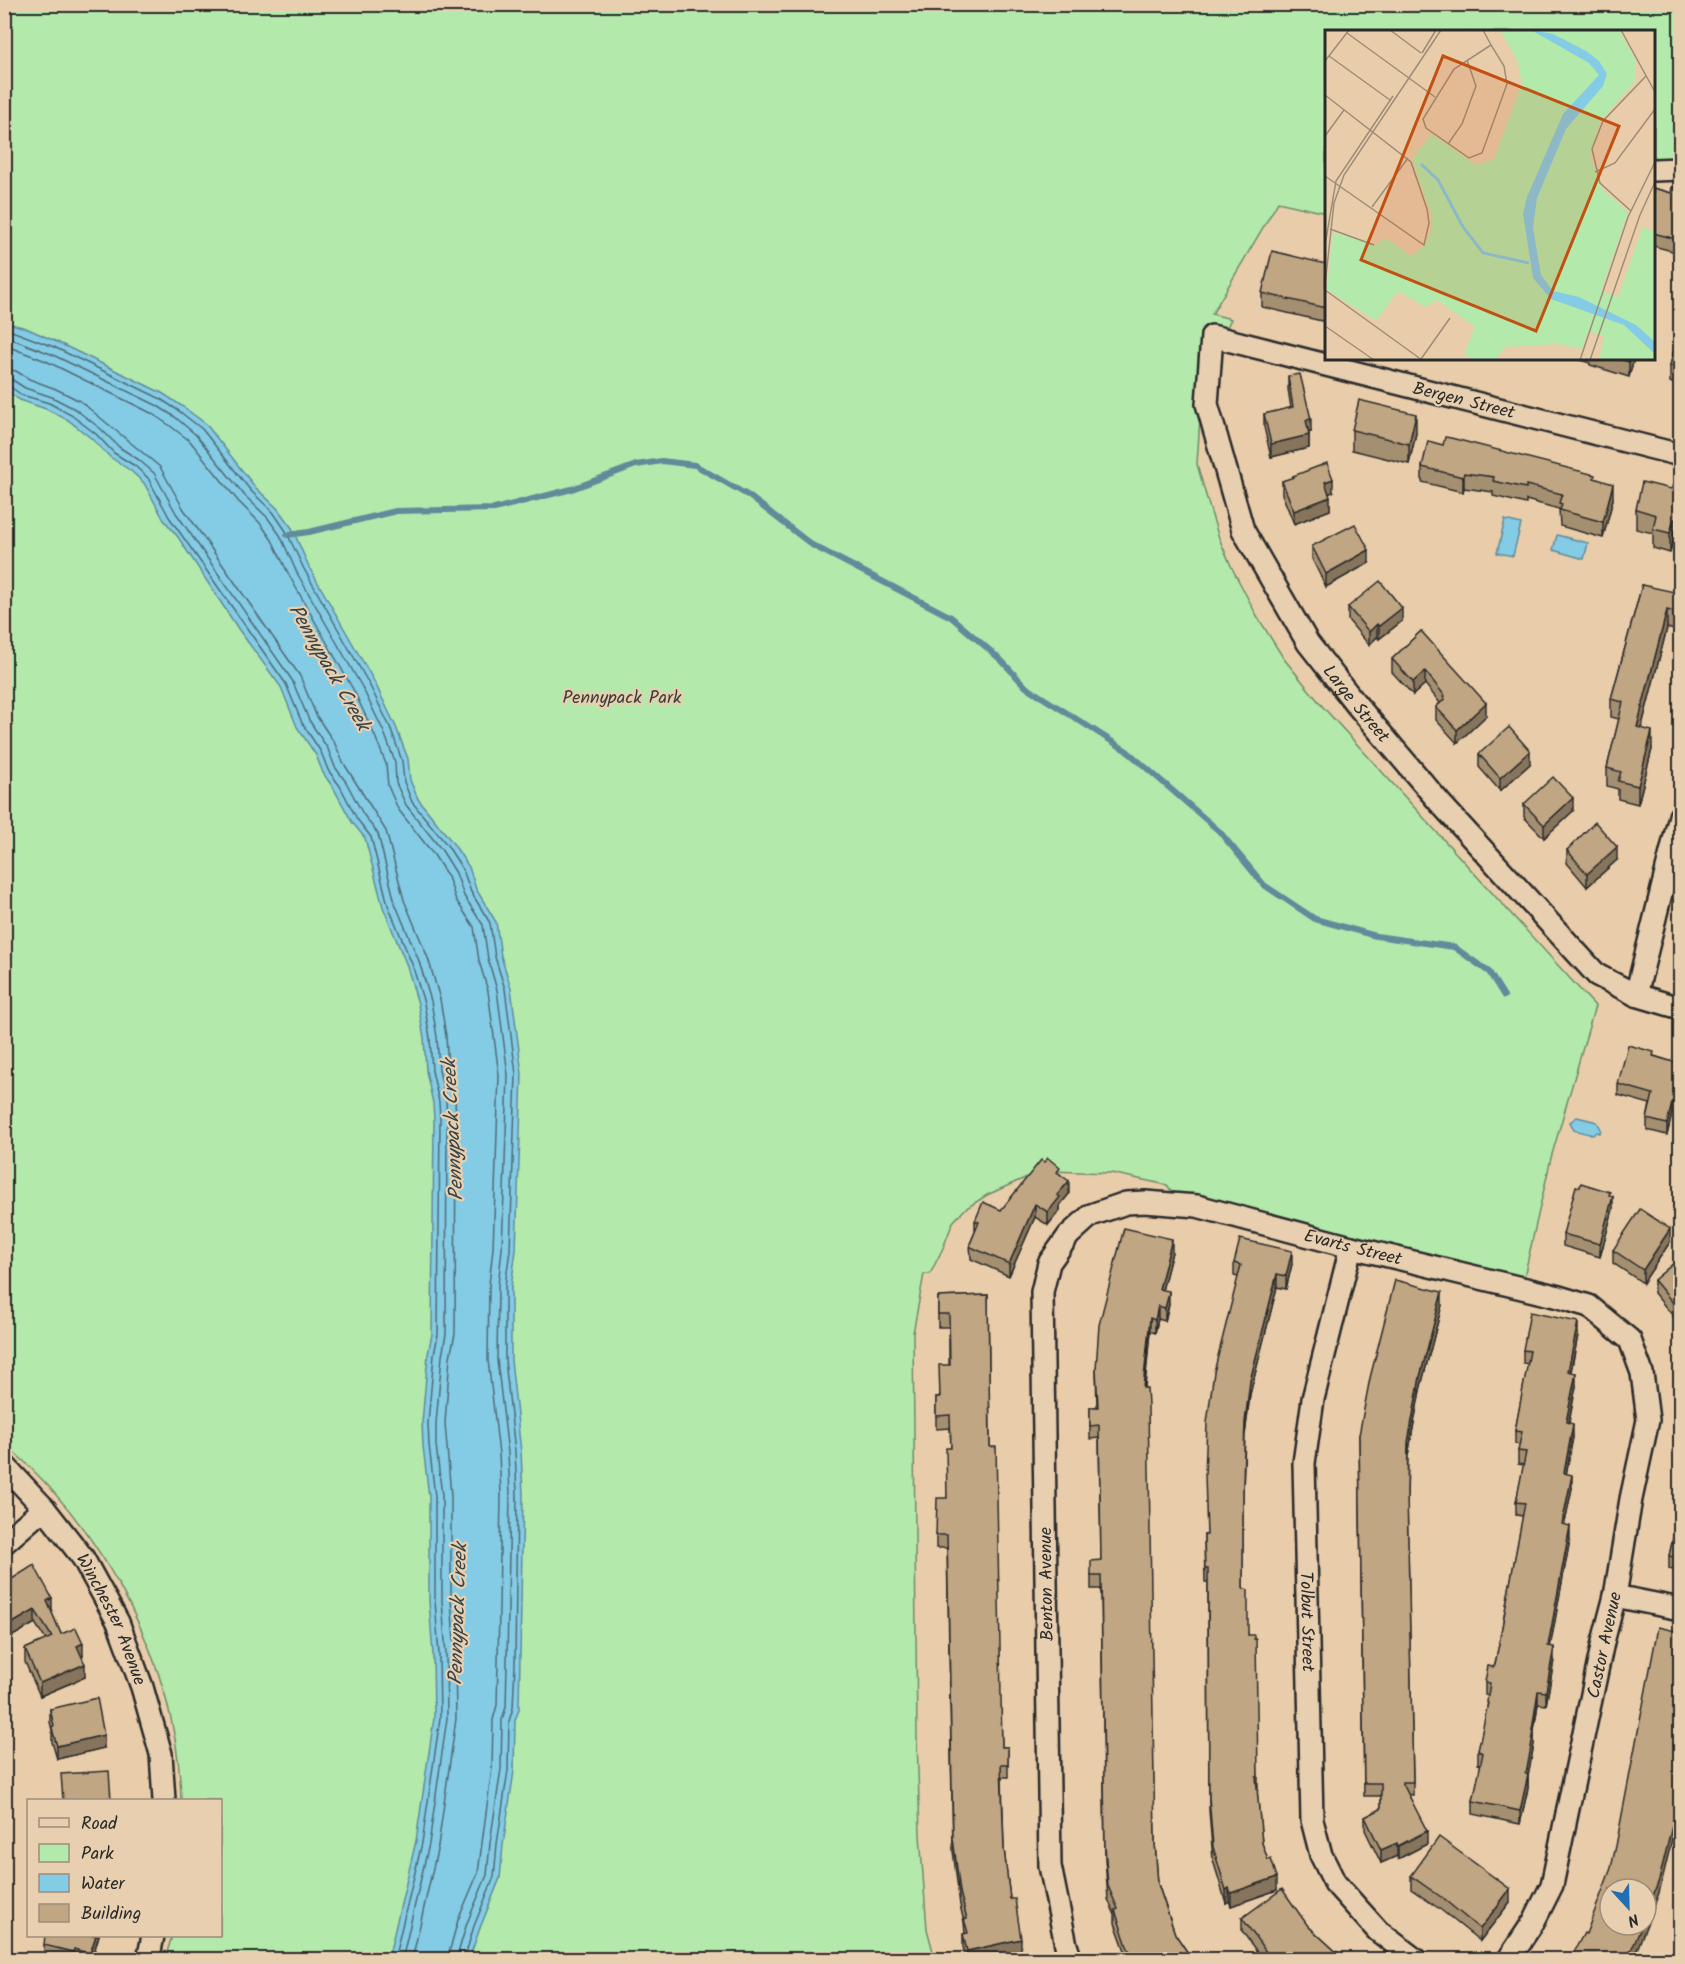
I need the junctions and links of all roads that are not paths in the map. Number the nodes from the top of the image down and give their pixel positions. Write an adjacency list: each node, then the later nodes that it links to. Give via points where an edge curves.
1 (1680, 169): 2 (street)
2 (1655, 170)
3 (1212, 336): 4 (street, Bergen Street); 6 (street, Large Street, via 1207,404 1243,530 1308,643 1440,803 1597,975)
4 (1680, 455)
5 (1680, 816): 6 (street)
6 (1636, 995): 7 (street, Large Street)
7 (1680, 1008)
8 (1085, 1220): 9 (street, Evarts Street, via 1126,1203 1197,1206); 19 (street, Benton Avenue, via 1049,1263 1042,1292 1050,1866)
9 (1351, 1247): 10 (street, Evarts Street, via 1589,1306); 20 (street, Tolbut Street, via 1313,1399 1304,1463 1312,1820 1321,1855 1335,1883 1378,1931)
10 (1616, 1327): 14 (street, Castor Avenue, via 1630,1340 1642,1373 1648,1420)
11 (4, 1465): 12 (street, Winchester Avenue)
12 (44, 1508): 13 (street); 16 (street, Winchester Avenue, via 83,1558 118,1622 161,1754)
13 (4, 1543)
14 (1615, 1596): 15 (street); 21 (street, Castor Avenue, via 1552,1885)
15 (1680, 1609)
16 (164, 1799)
17 (153, 1937): 18 (street)
18 (148, 1959)
19 (1071, 1959)
20 (1416, 1959)
21 (1508, 1959)

